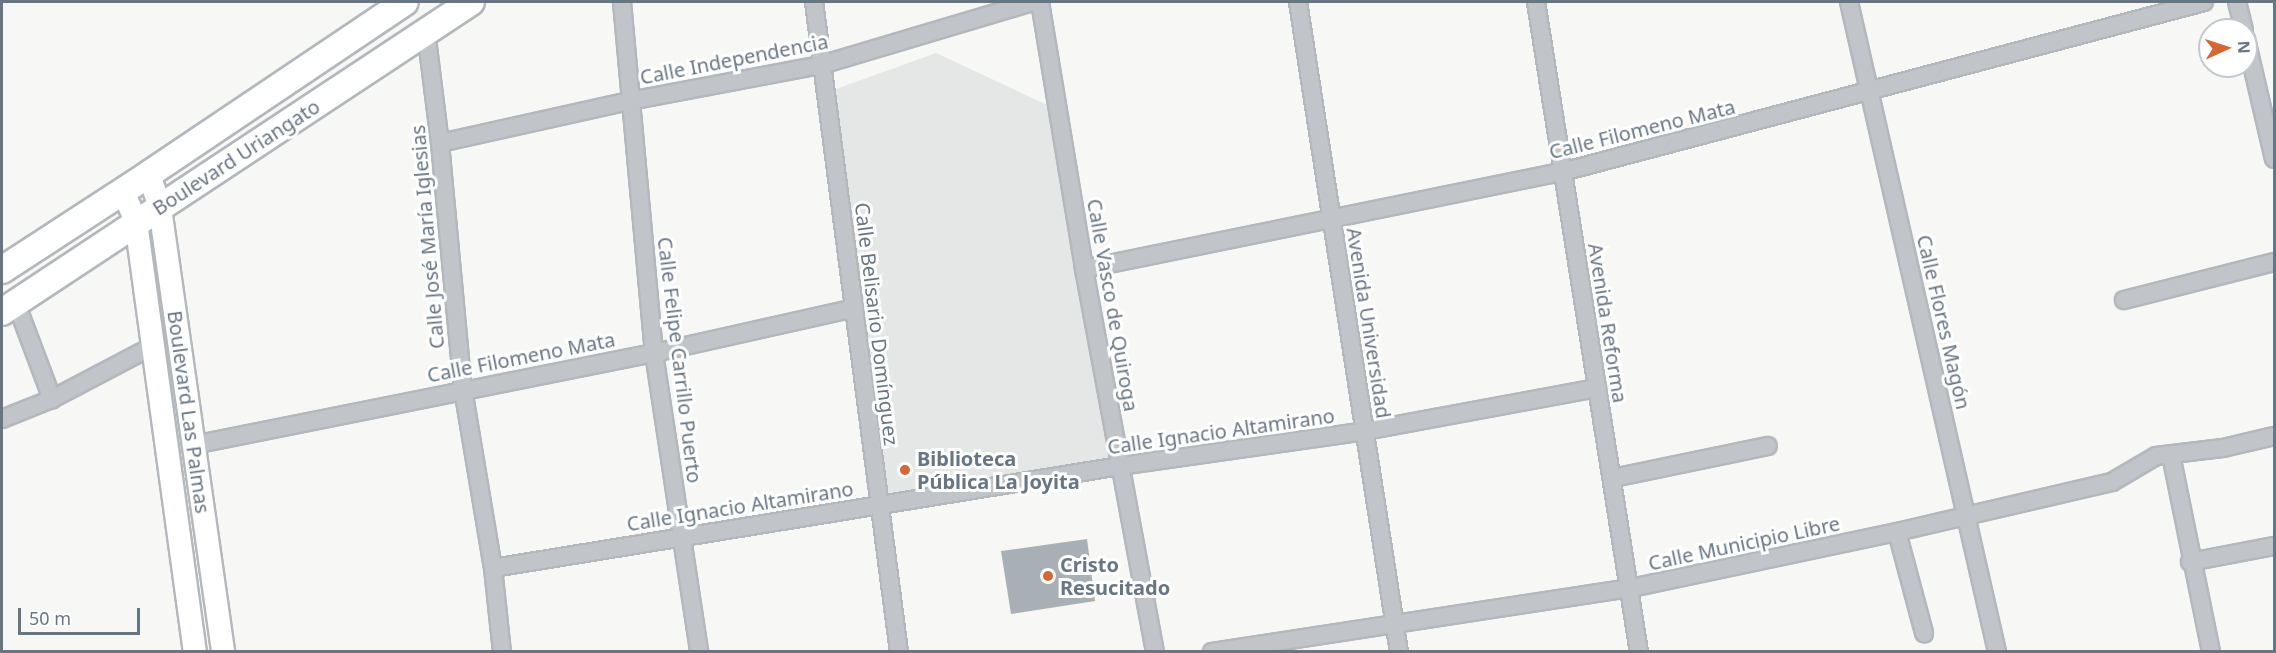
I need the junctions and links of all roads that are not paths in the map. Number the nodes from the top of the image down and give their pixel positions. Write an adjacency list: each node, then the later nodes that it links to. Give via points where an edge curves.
1 (405, 2): 21 (main road, Boulevard Uriangato)
2 (471, 2): 13 (main road, Boulevard Uriangato)
3 (622, 2): 17 (street, Calle Felipe Carrillo Puerto)
4 (814, 2): 14 (street, Calle Belisario Domínguez)
5 (1033, 2): 14 (street, Calle Independencia)
6 (1040, 2): 27 (street, Calle Vasco de Quiroga)
7 (1298, 2): 24 (street, Avenida Universidad)
8 (1536, 2): 20 (street, Avenida Reforma)
9 (1849, 2): 16 (street, Calle Flores Magón)
10 (2204, 2): 16 (street, Calle Filomeno Mata)
11 (2237, 2): 12 (street)
12 (2241, 18)
13 (426, 31): 18 (street, Calle José María Iglesias); 23 (main road, Boulevard Uriangato)
14 (821, 65): 17 (street, Calle Independencia); 31 (street, Calle Belisario Domínguez)
15 (2255, 78): 19 (street)
16 (1871, 92): 20 (street, Calle Filomeno Mata); 46 (street, Calle Flores Magón)
17 (630, 101): 18 (street, Calle Independencia); 33 (street, Calle Felipe Carrillo Puerto)
18 (440, 143): 35 (street, Calle José María Iglesias)
19 (2274, 159)
20 (1562, 172): 24 (street, Calle Filomeno Mata); 34 (street, Avenida Reforma)
21 (150, 174): 22 (main road, Boulevard Uriangato); 23 (street, Boulevard Las Palmas)
22 (123, 191): 25 (street, Boulevard Las Palmas); 28 (main road, Boulevard Uriangato)
23 (160, 208): 25 (main road, Boulevard Uriangato); 40 (street, Boulevard Las Palmas)
24 (1332, 220): 27 (street, Calle Filomeno Mata); 38 (street, Avenida Universidad)
25 (136, 222): 30 (main road, Boulevard Uriangato); 32 (street, Boulevard Las Palmas)
26 (2274, 262): 29 (street)
27 (1084, 269): 43 (street, Calle Vasco de Quiroga)
28 (2, 270)
29 (2124, 300)
30 (9, 307): 36 (street)
31 (855, 308): 33 (street, Calle Filomeno Mata); 45 (street, Calle Belisario Domínguez)
32 (153, 346): 36 (street); 55 (street, Boulevard Las Palmas)
33 (654, 353): 35 (street, Calle Filomeno Mata); 48 (street, Calle Felipe Carrillo Puerto)
34 (1598, 388): 38 (street, Calle Ignacio Altamirano); 44 (street, Avenida Reforma)
35 (463, 389): 40 (street, Calle Filomeno Mata); 51 (street, Calle José María Iglesias)
36 (52, 399): 37 (street)
37 (2, 419)
38 (1365, 431): 43 (street, Calle Ignacio Altamirano); 53 (street, Avenida Universidad)
39 (2274, 436): 42 (street, Calle Municipio Libre, via 2223,448)
40 (193, 445): 56 (street, Boulevard Las Palmas)
41 (1768, 446): 44 (street)
42 (2171, 454): 46 (street, Calle Municipio Libre, via 2156,456 2112,482); 50 (street)
43 (1120, 466): 45 (street, Calle Ignacio Altamirano); 60 (street, Calle Vasco de Quiroga)
44 (1613, 478): 52 (street, Avenida Reforma)
45 (879, 506): 48 (street, Calle Ignacio Altamirano); 59 (street, Calle Belisario Domínguez)
46 (1966, 516): 47 (street, Calle Municipio Libre); 64 (street, Calle Flores Magón)
47 (1898, 532): 52 (street, Calle Municipio Libre); 54 (street)
48 (682, 536): 51 (street, Calle Ignacio Altamirano); 58 (street, Calle Felipe Carrillo Puerto)
49 (2274, 546): 50 (street)
50 (2190, 562): 65 (street)
51 (493, 568): 57 (street, Calle José María Iglesias)
52 (1631, 588): 53 (street, Calle Municipio Libre); 63 (street, Avenida Reforma)
53 (1395, 625): 61 (street, Calle Municipio Libre); 62 (street, Avenida Universidad)
54 (1924, 633)
55 (195, 651)
56 (224, 651)
57 (502, 651)
58 (699, 651)
59 (899, 651)
60 (1155, 651)
61 (1212, 651)
62 (1399, 651)
63 (1639, 651)
64 (1997, 651)
65 (2211, 651)

